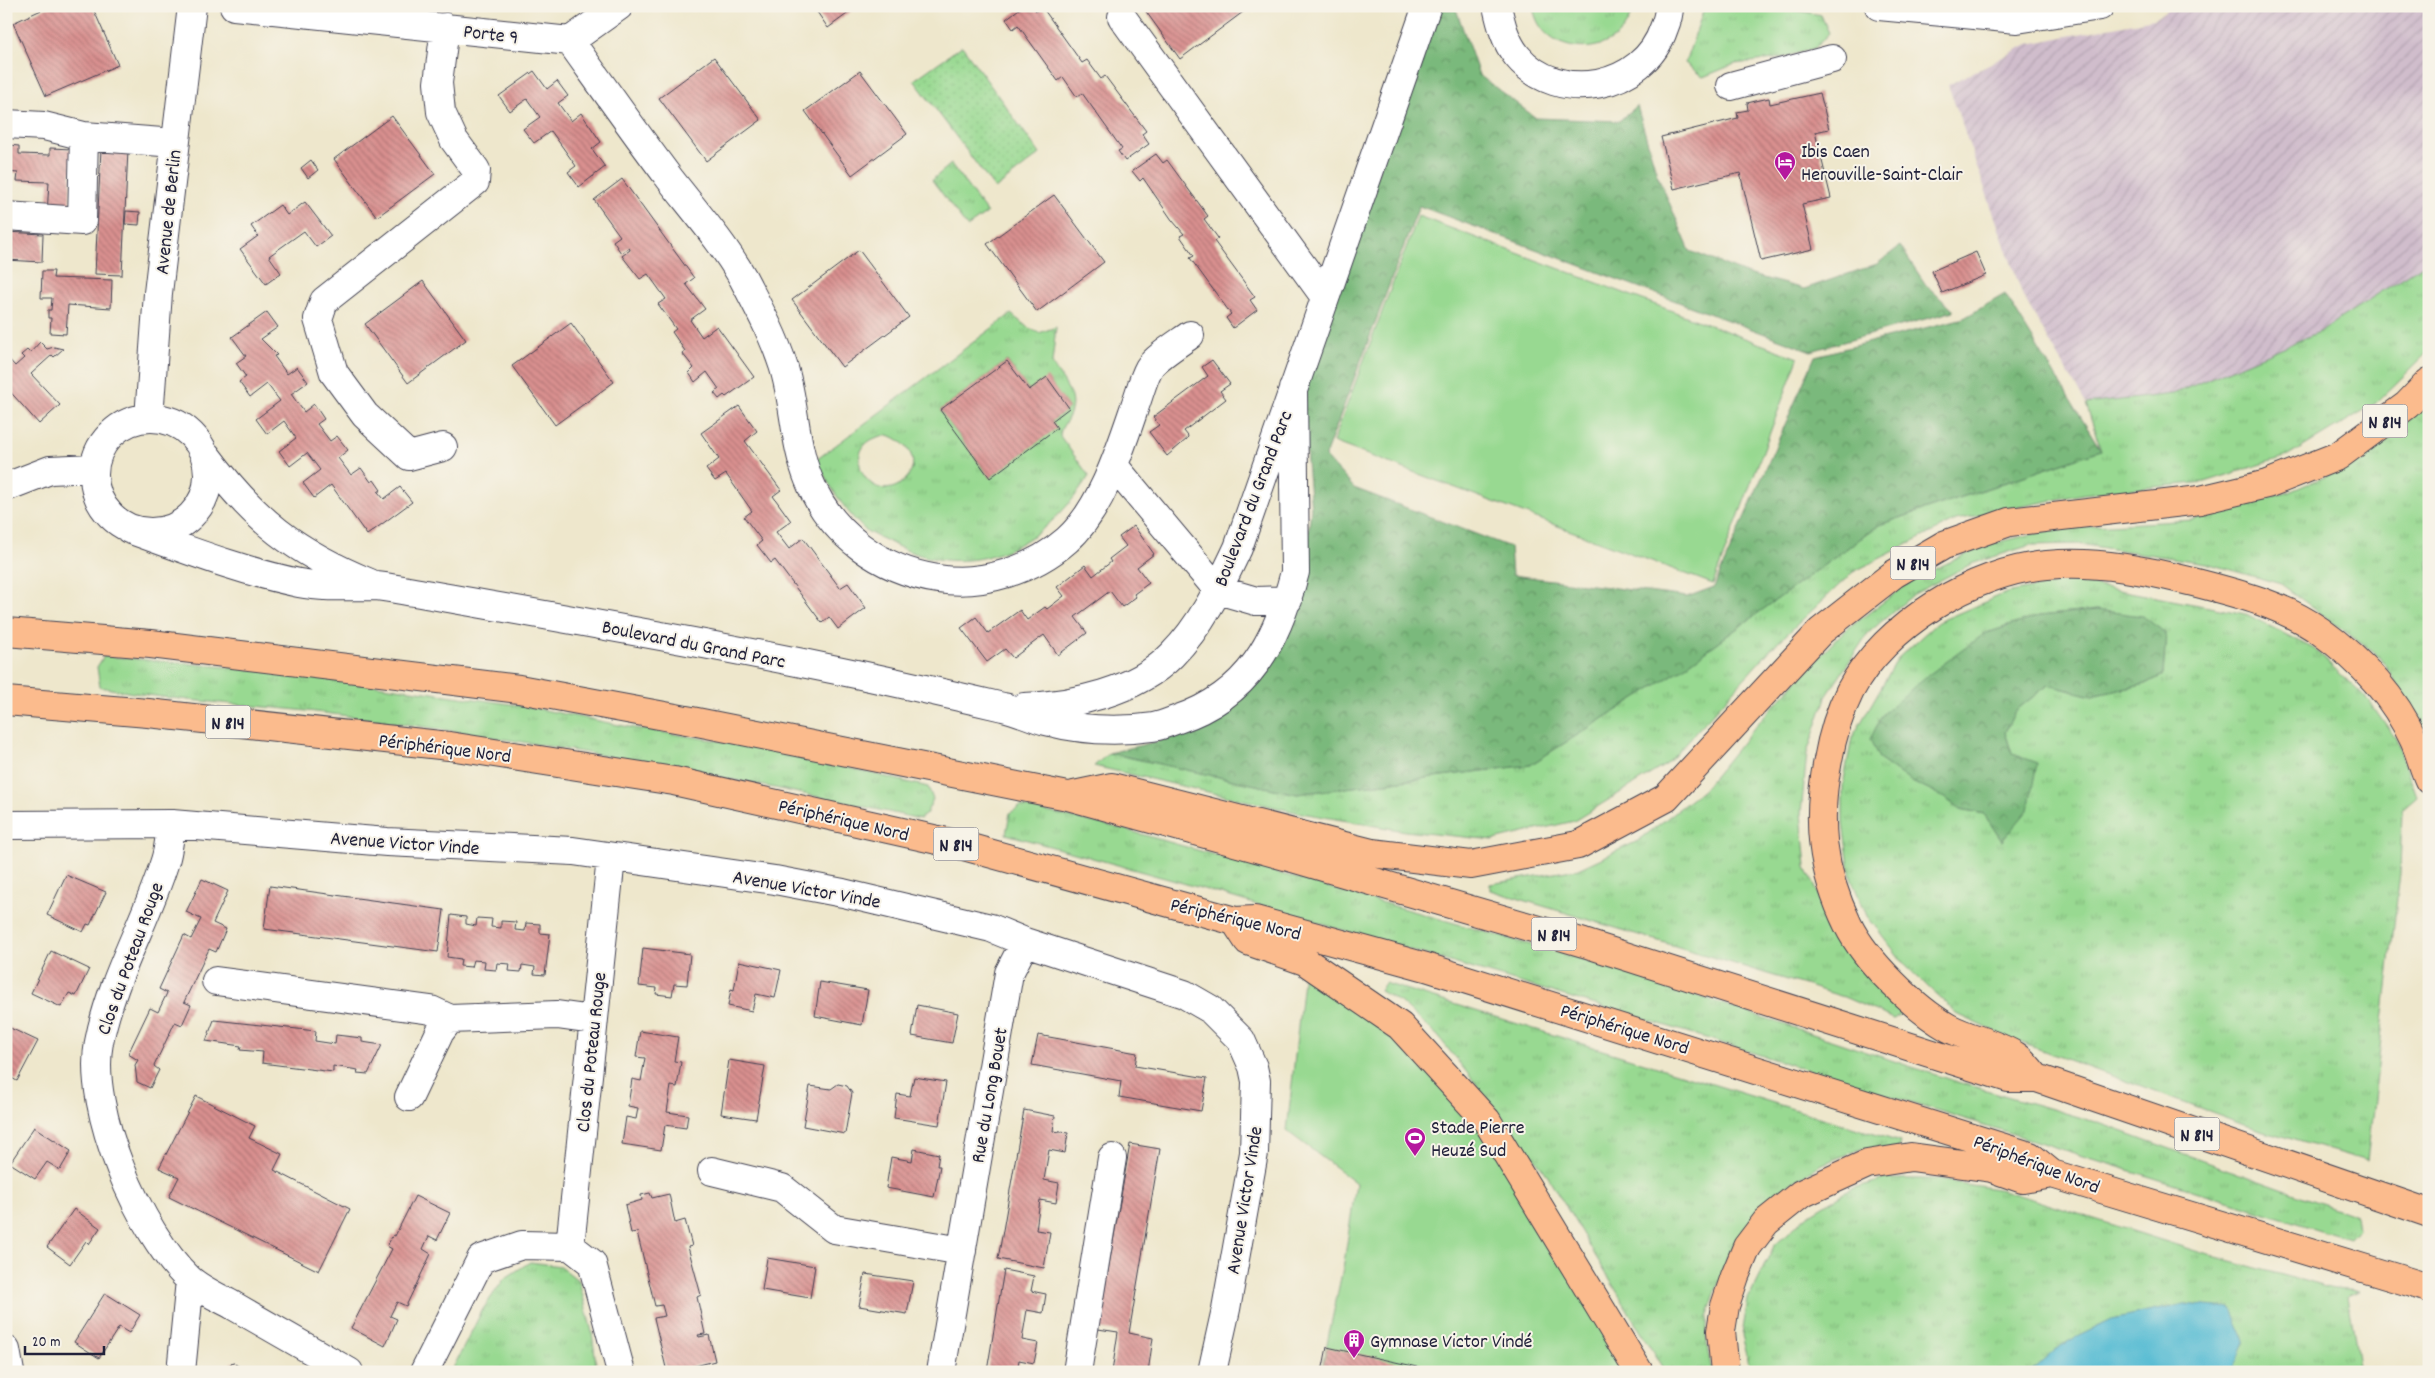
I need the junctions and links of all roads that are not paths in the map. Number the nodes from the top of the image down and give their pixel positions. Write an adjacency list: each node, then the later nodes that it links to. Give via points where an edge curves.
1 (192, 6): 16 (street, Avenue de Berlin)
2 (234, 6): 10 (street, Porte 9)
3 (619, 6): 11 (street)
4 (1427, 6): 18 (street, Boulevard du Grand Parc)
5 (1497, 6): 6 (street, via 1503,32 1518,56 1539,74 1565,84 1593,86 1620,78 1643,62 1660,40 1670,13)
6 (1669, 6)
7 (1879, 6): 8 (street, via 2017,18)
8 (2100, 6)
9 (1122, 17): 18 (street)
10 (445, 28): 11 (street, Porte 9); 23 (street, via 438,83 440,112 454,140 476,170 476,182 324,301 318,318 334,373 365,415 409,456)
11 (570, 41): 25 (street, via 735,265 766,319 784,368 808,479 824,512 856,544 899,570 921,576 966,581 1012,572 1066,541 1083,522)
12 (1832, 59): 13 (street)
13 (1731, 86)
14 (6, 124): 15 (street, via 44,126)
15 (84, 136): 16 (street); 17 (street, via 82,221)
16 (175, 144): 22 (street, Avenue de Berlin, via 158,293)
17 (6, 216)
18 (1325, 297): 21 (street, Boulevard du Grand Parc)
19 (1190, 335): 25 (street, via 1150,366)
20 (2429, 382): 36 (highway, N 814, via 2406,405 2338,456 2267,484 2200,500 2009,522 1944,545 1894,574 1821,631 1666,798 1578,845 1471,865 1372,853 1112,788)
21 (1293, 389): 30 (street, Boulevard du Grand Parc, via 1238,548); 31 (street, Boulevard du Grand Parc, via 1296,544 1295,572)
22 (149, 418): 24 (street, via 178,424 189,432); 26 (street, via 136,420 112,433 97,455)
23 (443, 447)
24 (204, 453): 28 (street, via 208,483 196,511 177,527 166,531 153,533); 29 (street, Boulevard du Grand Parc, via 237,495 274,530 337,569)
25 (1114, 466): 30 (street)
26 (94, 468): 27 (street, via 50,470); 28 (street, via 94,482 102,505)
27 (6, 487)
28 (129, 529): 29 (street, Boulevard du Grand Parc, via 208,558 299,583 334,587)
29 (379, 586): 34 (street, Boulevard du Grand Parc, via 814,665)
30 (1218, 590): 31 (street, via 1256,601); 34 (street, Boulevard du Grand Parc, via 1196,626 1172,656 1146,675 1110,692 1075,702)
31 (1288, 600): 34 (street, Boulevard du Grand Parc, via 1275,631 1253,666 1232,691 1194,714 1156,727 1115,730 1046,721)
32 (6, 632): 36 (highway, N 814, via 151,644 519,689)
33 (6, 701): 40 (highway, Périphérique Nord / N 814, via 449,746 674,781 960,845)
34 (1007, 708)
35 (2429, 780): 45 (highway, N 814, via 2414,740 2376,681 2319,630 2257,599 2171,576 2114,566 2049,564 1990,576 1963,588 1914,620 1883,648 1854,684 1831,744 1821,795 1822,838 1831,883 1849,927 1877,965 1908,998 1948,1027 2017,1057)
36 (1068, 796): 45 (highway, N 814, via 1584,943 2008,1078)
37 (172, 824): 38 (street, Avenue Victor Vinde); 39 (street, Avenue Victor Vinde, via 388,842 573,851); 53 (street, Clos du Poteau Rouge, via 165,860 116,983 99,1042 96,1073 100,1102 119,1163 159,1245)
38 (6, 825)
39 (611, 858): 41 (street, Avenue Victor Vinde, via 775,880 843,893 991,928); 44 (street, Clos du Poteau Rouge)
40 (1235, 921): 49 (highway, Périphérique Nord / N 814, via 1255,920 1563,1009 2030,1156); 64 (highway, via 1248,941 1305,961 1400,1026 1487,1121)
41 (1025, 942): 52 (street, Rue du Long Bouet, via 1009,973); 63 (street, Avenue Victor Vinde, via 1184,994 1227,1024 1241,1040 1253,1067 1256,1099 1254,1153)
42 (216, 981): 43 (street, via 431,1010)
43 (450, 1019): 44 (street, via 558,1014); 46 (street, via 440,1032)
44 (593, 1020): 51 (street, Clos du Poteau Rouge)
45 (2037, 1078): 50 (highway, N 814)
46 (409, 1097)
47 (1112, 1158): 62 (street)
48 (712, 1170): 52 (street, via 782,1188 834,1229)
49 (2052, 1174): 54 (highway, Périphérique Nord / N 814); 65 (highway, N 814, via 2023,1179 1992,1168 1911,1157 1867,1164 1801,1194 1766,1222 1747,1248 1735,1276 1725,1306 1722,1331)
50 (2429, 1214)
51 (570, 1246): 59 (street, via 522,1245 481,1259); 60 (street, via 592,1263)
52 (962, 1251): 61 (street, Rue du Long Bouet)
53 (190, 1280): 57 (street); 58 (street, Clos du Poteau Rouge)
54 (2429, 1288)
55 (6, 1350): 56 (street)
56 (10, 1372)
57 (181, 1372)
58 (349, 1372)
59 (424, 1372)
60 (621, 1372)
61 (941, 1372)
62 (1077, 1372)
63 (1212, 1372)
64 (1639, 1372)
65 (1725, 1372)

